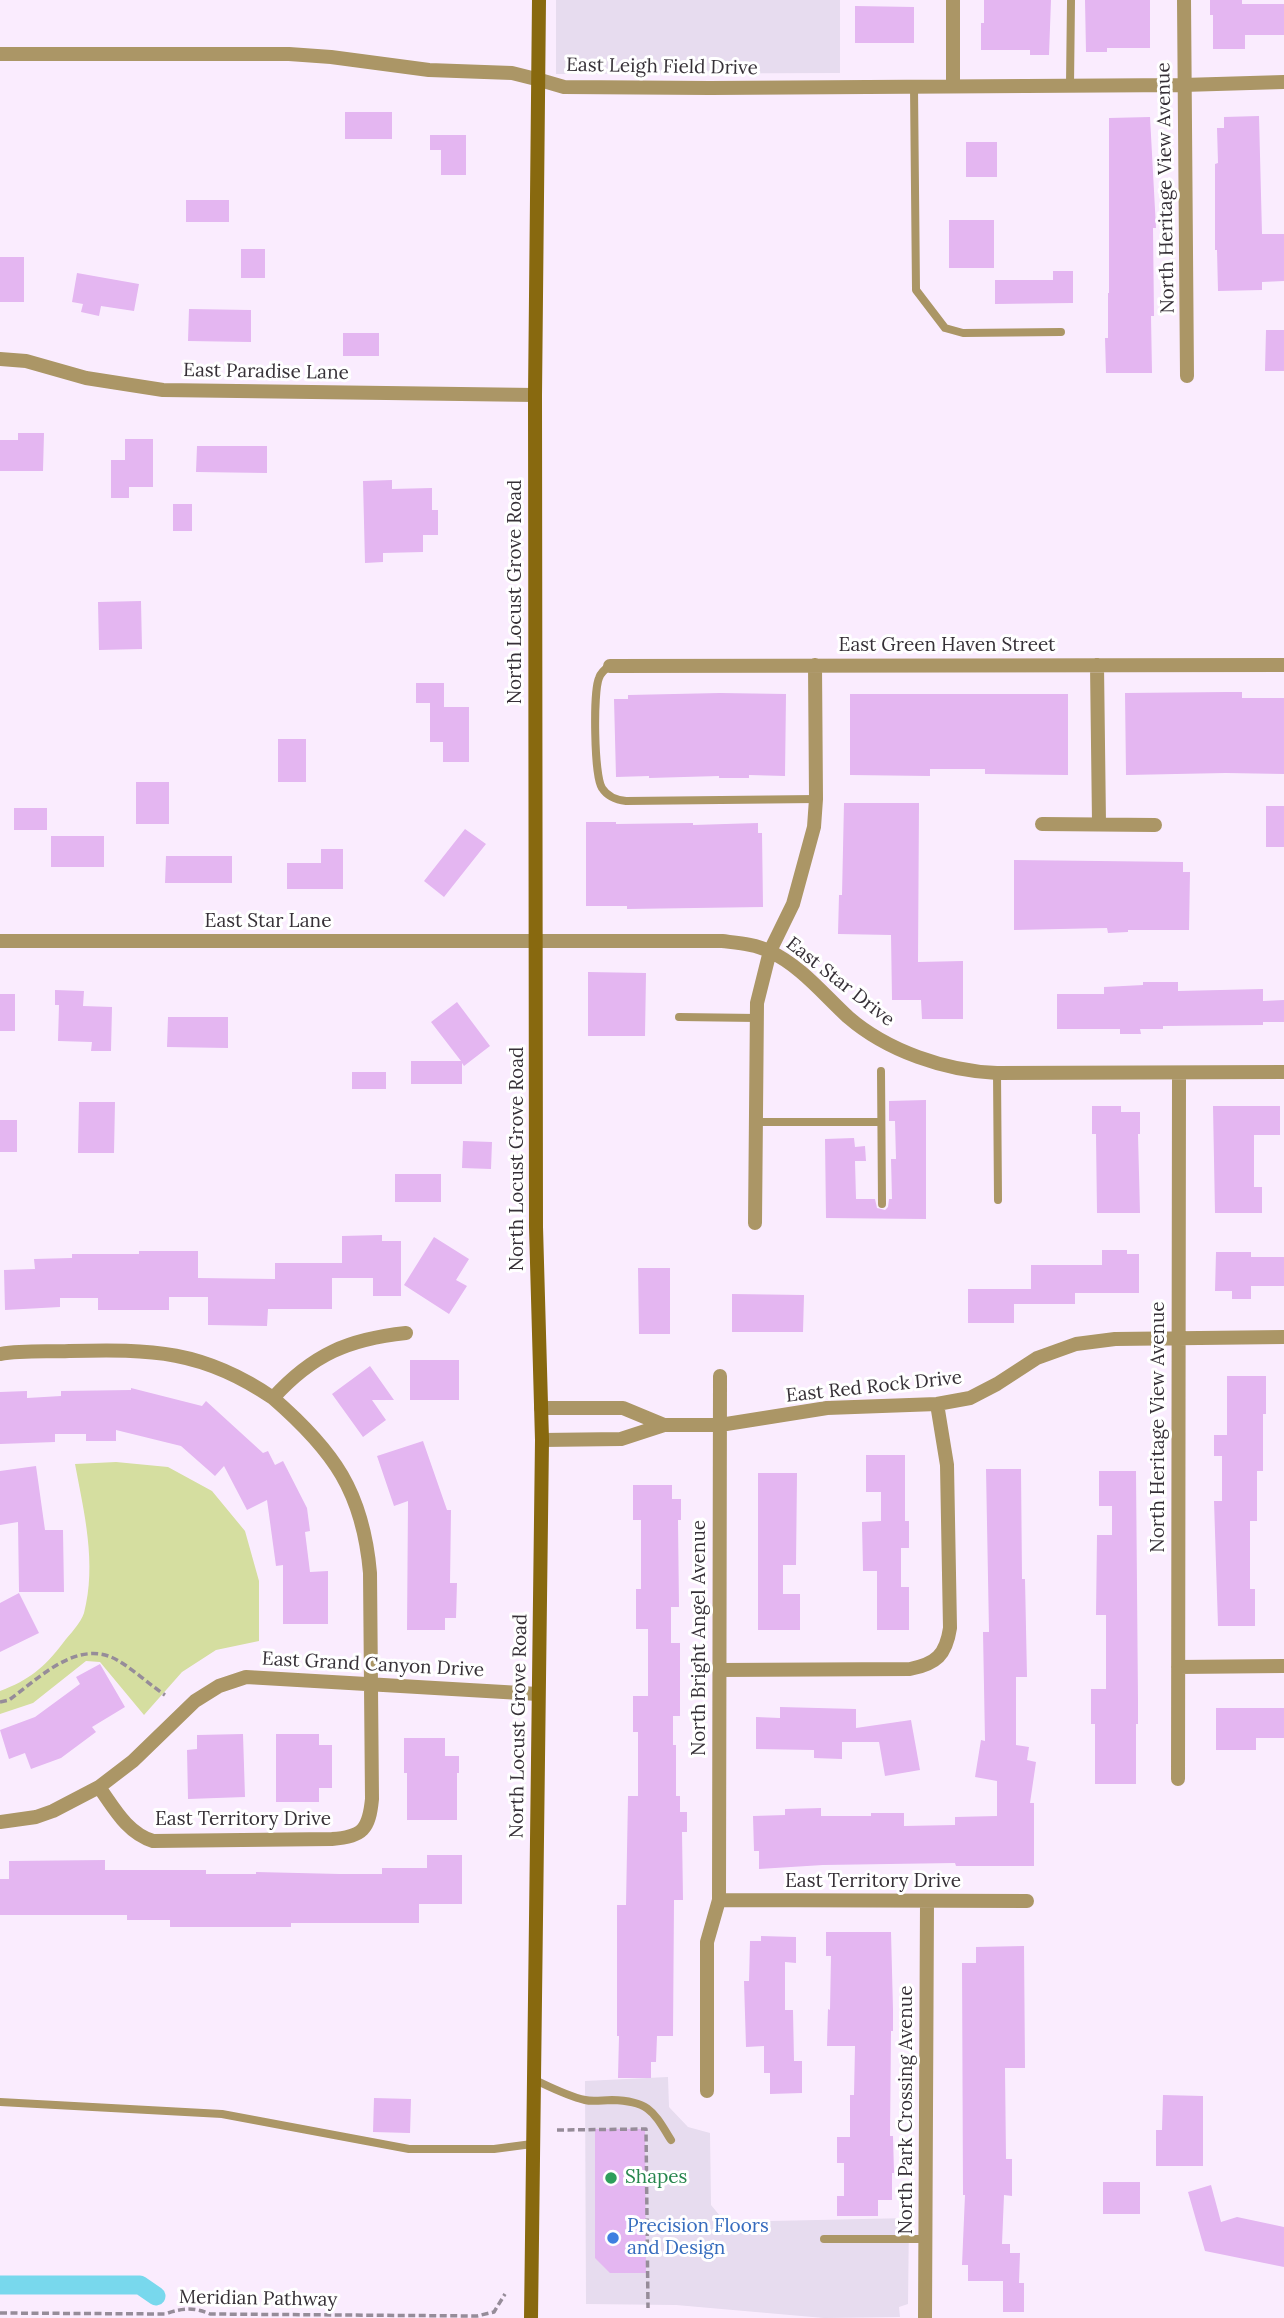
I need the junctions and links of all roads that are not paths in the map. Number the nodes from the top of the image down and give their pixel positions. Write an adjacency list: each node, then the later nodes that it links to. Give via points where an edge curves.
1 (539, 0): 6 (main road, North Locust Grove Road)
2 (953, 0): 10 (street)
3 (1071, 0): 8 (lane)
4 (1184, 0): 9 (street, North Heritage View Avenue)
5 (0, 54): 6 (street, East Leigh Field Drive, via 289,54 429,71 512,73)
6 (540, 80): 11 (street, East Leigh Field Drive, via 564,87); 15 (main road, North Locust Grove Road)
7 (1284, 82): 9 (street, East Leigh Field Drive)
8 (1070, 85): 9 (street, East Leigh Field Drive); 10 (street, East Leigh Field Drive)
9 (1183, 85): 14 (street, North Heritage View Avenue)
10 (953, 86): 11 (street, East Leigh Field Drive)
11 (914, 87): 12 (lane, via 916,290 944,328 963,333)
12 (1062, 332)
13 (0, 359): 15 (street, East Paradise Lane, via 163,390)
14 (1187, 376)
15 (535, 395): 25 (main road, North Locust Grove Road)
16 (816, 665): 17 (street, East Green Haven Street); 19 (street, East Green Haven Street); 20 (street)
17 (1097, 665): 18 (street, East Green Haven Street); 21 (street)
18 (1284, 665)
19 (610, 666): 20 (lane, via 602,671 597,685 596,770 601,786 611,796 625,801)
20 (816, 799): 26 (street, via 814,827 793,904)
21 (1099, 823): 22 (street); 23 (street)
22 (1042, 824)
23 (1155, 825)
24 (0, 941): 25 (street, East Star Lane)
25 (537, 941): 26 (street, East Star Drive, via 722,941); 45 (main road, North Locust Grove Road)
26 (770, 951): 28 (street); 31 (street, East Star Drive, via 885,1042 955,1068)
27 (679, 1017): 28 (lane)
28 (757, 1018): 33 (street)
29 (881, 1071): 34 (lane)
30 (1284, 1072): 32 (street, East Star Drive)
31 (997, 1073): 32 (street, East Star Drive); 35 (lane)
32 (1179, 1074): 39 (street, North Heritage View Avenue)
33 (756, 1122): 34 (lane); 37 (street)
34 (881, 1122): 36 (lane)
35 (998, 1200)
36 (882, 1203)
37 (755, 1223)
38 (406, 1333): 43 (street, via 349,1343 292,1376)
39 (1179, 1337): 40 (street, East Red Rock Drive); 44 (street, East Red Rock Drive, via 1076,1344 1037,1358 970,1398); 50 (street, North Heritage View Avenue)
40 (1284, 1337)
41 (0, 1354): 43 (street, via 165,1353 229,1371)
42 (720, 1376): 47 (street, North Bright Angel Avenue)
43 (273, 1398): 52 (street, via 332,1457 362,1520 370,1573)
44 (937, 1404): 47 (street, East Red Rock Drive, via 827,1408); 51 (street, via 948,1494 950,1628 942,1653 910,1669)
45 (541, 1408): 46 (street, East Red Rock Drive, via 623,1408); 48 (main road, North Locust Grove Road)
46 (664, 1425): 47 (street, East Red Rock Drive); 48 (street, East Red Rock Drive, via 621,1439)
47 (720, 1425): 51 (street, North Bright Angel Avenue)
48 (542, 1440): 53 (main road, North Locust Grove Road)
49 (1284, 1666): 50 (street)
50 (1178, 1667): 54 (street, North Heritage View Avenue)
51 (719, 1670): 57 (street, North Bright Angel Avenue)
52 (370, 1684): 53 (street, East Grand Canyon Drive); 55 (street, East Grand Canyon Drive, via 246,1677 219,1686 195,1701); 55 (street, East Territory Drive, via 372,1799 366,1828 359,1834 341,1839 153,1841 127,1826)
53 (538, 1694): 60 (main road, North Locust Grove Road)
54 (1178, 1780)
55 (99, 1787): 56 (street, East Grand Canyon Drive, via 54,1811)
56 (0, 1822)
57 (719, 1900): 59 (street, East Territory Drive); 61 (street, North Bright Angel Avenue, via 708,1942)
58 (1027, 1901): 59 (street, East Territory Drive)
59 (927, 1902): 66 (street, North Park Crossing Avenue)
60 (533, 2079): 63 (lane, via 587,2100 644,2104); 64 (main road, North Locust Grove Road)
61 (706, 2091)
62 (0, 2102): 64 (lane, via 222,2114 409,2149)
63 (671, 2140)
64 (532, 2144): 67 (main road, North Locust Grove Road)
65 (824, 2239): 66 (lane)
66 (925, 2239): 68 (street, North Park Crossing Avenue)
67 (531, 2318)
68 (925, 2318)

